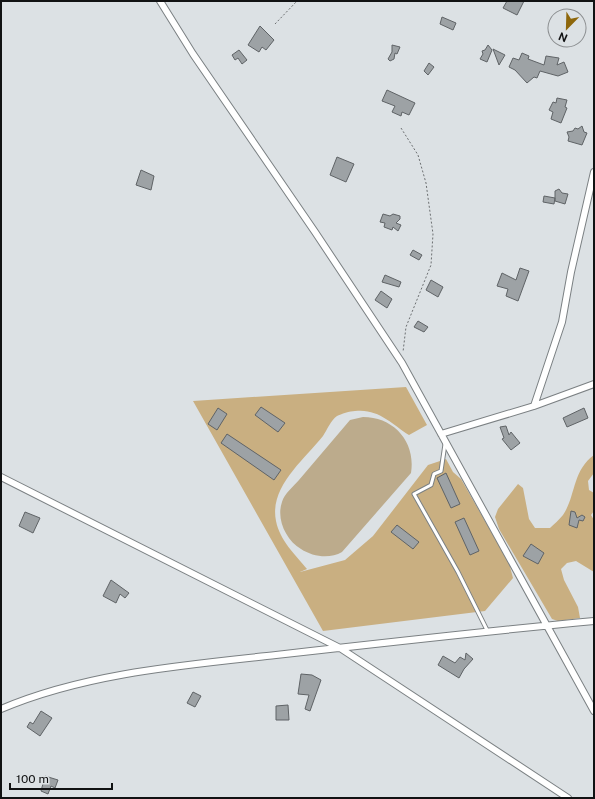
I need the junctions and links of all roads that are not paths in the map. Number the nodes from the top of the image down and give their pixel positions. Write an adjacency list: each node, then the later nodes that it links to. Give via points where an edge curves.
1 (160, 1): 5 (street, via 201,67 402,363)
2 (594, 172): 4 (street, via 562,322)
3 (594, 384): 4 (street)
4 (534, 406): 5 (street)
5 (441, 434): 6 (street)
6 (445, 443): 9 (street); 10 (lane, via 441,471 434,474 431,485 414,494)
7 (1, 477): 11 (street)
8 (594, 622): 9 (street)
9 (548, 626): 10 (street); 13 (street)
10 (488, 632): 11 (street)
11 (340, 648): 12 (street, via 191,665 79,683 21,700); 14 (street)
12 (1, 709)
13 (594, 711)
14 (568, 798)

